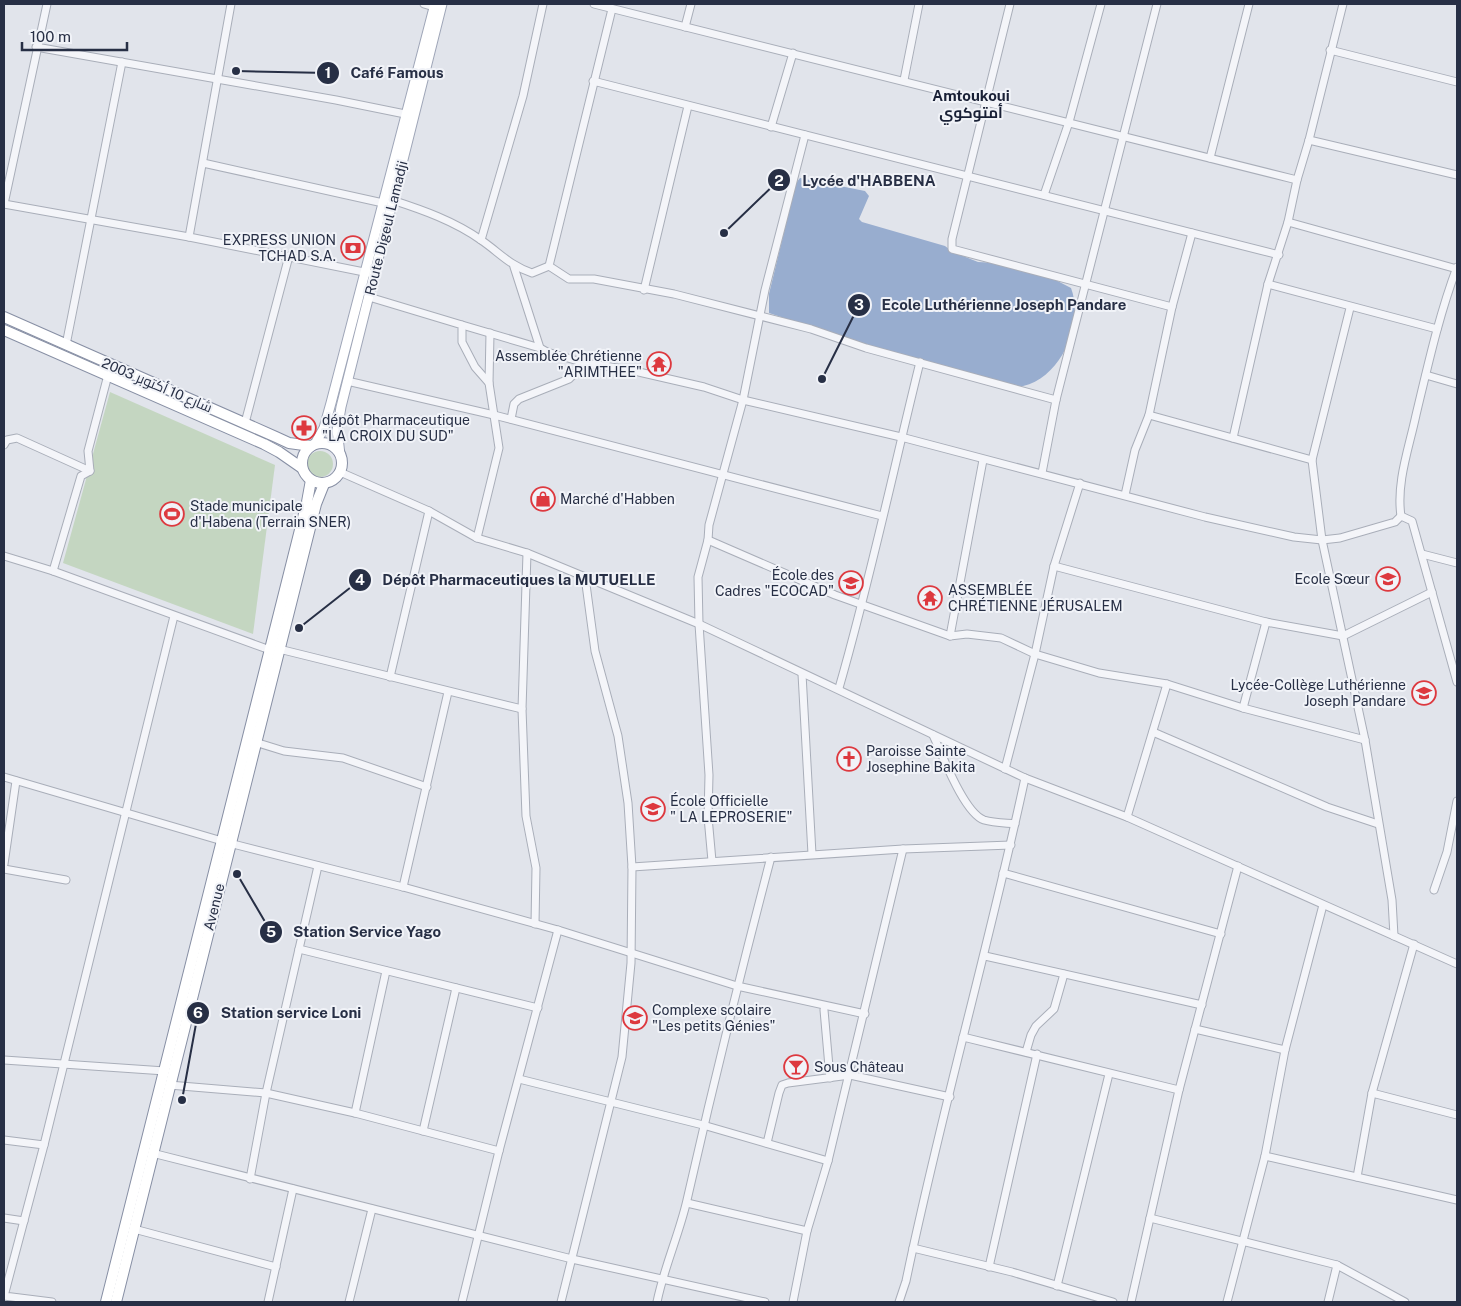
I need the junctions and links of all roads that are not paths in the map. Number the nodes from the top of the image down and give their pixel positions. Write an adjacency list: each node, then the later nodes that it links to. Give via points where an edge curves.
1 (47, 4): 16 (street)
2 (230, 4): 20 (street)
3 (424, 4): 13 (street)
4 (543, 4): 45 (street, via 523,96)
5 (594, 4): 14 (street)
6 (691, 4): 15 (street)
7 (919, 4): 21 (street)
8 (1010, 4): 24 (street)
9 (1100, 4): 27 (street)
10 (1157, 4): 30 (street)
11 (1249, 4): 32 (street)
12 (1343, 4): 17 (street)
13 (437, 5): 26 (main road, Route Digeul Lamadji)
14 (612, 10): 15 (street); 22 (street)
15 (686, 27): 18 (street)
16 (36, 47): 19 (street); 39 (street)
17 (1330, 50): 23 (street); 31 (street)
18 (793, 53): 21 (street); 28 (street)
19 (122, 62): 20 (street); 41 (street)
20 (217, 78): 26 (street); 33 (street)
21 (904, 80): 24 (street)
22 (594, 81): 25 (street); 48 (street)
23 (1457, 82)
24 (986, 101): 27 (street); 34 (street)
25 (688, 106): 28 (street); 55 (street)
26 (410, 115): 38 (main road, Route Digeul Lamadji)
27 (1069, 122): 30 (street); 37 (street)
28 (771, 127): 29 (street)
29 (805, 135): 34 (street); 59 (street)
30 (1122, 137): 32 (street); 40 (street)
31 (1309, 140): 35 (street); 36 (street)
32 (1210, 158): 36 (street)
33 (203, 163): 38 (street); 44 (street)
34 (966, 174): 37 (street); 53 (street, via 952,249)
35 (1457, 175)
36 (1297, 180): 42 (street)
37 (1044, 195): 40 (street)
38 (388, 202): 45 (street, via 435,215); 51 (main road); 52 (main road, Route Digeul Lamadji)
39 (4, 204): 41 (street)
40 (1103, 209): 43 (street); 53 (street)
41 (90, 220): 44 (street); 65 (street)
42 (1288, 222): 46 (street); 50 (street)
43 (1192, 233): 46 (street); 57 (street)
44 (189, 237): 47 (street)
45 (481, 240): 49 (street)
46 (1279, 255): 54 (street)
47 (289, 256): 51 (street); 79 (street)
48 (549, 266): 49 (street, via 532,273); 55 (street, via 569,279 594,279)
49 (514, 267): 66 (street)
50 (1457, 271): 63 (street)
51 (364, 272): 52 (street); 83 (main road, via 328,416)
52 (374, 274): 56 (main road, Route Digeul Lamadji)
53 (1085, 284): 57 (street); 75 (street)
54 (1268, 284): 58 (street); 81 (street)
55 (644, 290): 59 (street, via 674,294)
56 (369, 297): 61 (street); 71 (main road, Route Digeul Lamadji)
57 (1172, 307): 77 (street)
58 (1350, 308): 63 (street); 86 (street)
59 (760, 316): 67 (street); 74 (street)
60 (4, 318): 65 (highway, شارع 10 أكتوبر 2003)
61 (462, 325): 64 (street); 72 (street, via 462,342)
62 (4, 330): 69 (highway, شارع 10 أكتوبر 2003)
63 (1437, 330): 70 (street)
64 (490, 333): 66 (street); 72 (street)
65 (66, 345): 79 (highway, شارع 10 أكتوبر 2003)
66 (540, 348): 68 (street)
67 (920, 362): 75 (street); 80 (street)
68 (585, 363): 74 (street, via 654,375); 78 (street, via 569,379 519,399 514,404)
69 (108, 375): 87 (highway, شارع 10 أكتوبر 2003, via 279,452); 88 (street, via 88,451)
70 (1426, 375): 73 (street); 98 (street, via 1401,482)
71 (347, 381): 76 (street); 84 (main road, Route Digeul Lamadji, via 337,430)
72 (488, 383): 76 (street)
73 (1457, 384)
74 (743, 400): 80 (street); 91 (street)
75 (1056, 400): 90 (street)
76 (494, 415): 78 (street); 99 (street, via 499,448)
77 (1149, 415): 81 (street); 95 (street, via 1135,450)
78 (511, 419): 91 (street)
79 (245, 423): 83 (highway, شارع 10 أكتوبر 2003, via 289,443)
80 (901, 438): 85 (street); 97 (street)
81 (1233, 438): 86 (street)
82 (4, 445): 88 (street, via 7,440 17,438)
83 (313, 445): 84 (highway, via 332,446); 87 (highway, via 303,455)
84 (340, 454): 89 (highway)
85 (983, 460): 90 (street); 114 (street)
86 (1312, 460): 101 (street)
87 (302, 468): 92 (highway)
88 (90, 471): 107 (street, via 80,476)
89 (340, 472): 94 (highway); 96 (street)
90 (1042, 474): 93 (street)
91 (723, 475): 97 (street); 100 (street)
92 (311, 480): 94 (highway); 116 (highway)
93 (1080, 483): 95 (street); 106 (street)
94 (324, 484): 116 (highway, Avenue)
95 (1125, 495): 101 (street, via 1205,517)
96 (429, 511): 99 (street); 121 (street)
97 (882, 516): 110 (street)
98 (1401, 516): 101 (street, via 1395,522); 103 (street, via 1412,521)
99 (477, 538): 102 (street)
100 (708, 540): 110 (street, via 834,595); 113 (street, via 698,577)
101 (1322, 540): 115 (street)
102 (527, 552): 108 (street); 127 (street)
103 (1422, 554): 105 (street); 109 (street)
104 (4, 556): 107 (street)
105 (1457, 564)
106 (1054, 566): 112 (street); 117 (street)
107 (53, 571): 111 (street)
108 (584, 577): 113 (street); 151 (street, via 595,651 618,736 628,803)
109 (1432, 592): 115 (street); 118 (street)
110 (863, 604): 114 (street); 124 (street)
111 (174, 616): 116 (street); 138 (street)
112 (1266, 622): 115 (street); 126 (street)
113 (699, 624): 120 (street); 147 (street)
114 (950, 636): 117 (street, via 967,634 1001,638)
115 (1342, 636): 130 (street)
116 (274, 650): 121 (street); 131 (highway, Avenue); 142 (highway)
117 (1035, 654): 123 (street, via 1099,673); 132 (street)
118 (1448, 655): 119 (street); 122 (street)
119 (1457, 657)
120 (802, 674): 124 (street); 145 (street)
121 (390, 677): 125 (street)
122 (1457, 682)
123 (1166, 684): 126 (street); 128 (street)
124 (839, 688): 129 (street)
125 (448, 692): 127 (street); 136 (street)
126 (1243, 708): 130 (street)
127 (522, 709): 158 (street, via 526,816 536,868)
128 (1153, 732): 139 (street); 141 (street, via 1303,797)
129 (933, 735): 132 (street); 140 (street, via 955,783 975,814 983,820)
130 (1365, 740): 141 (street)
131 (255, 742): 136 (street, via 284,751 343,758); 142 (highway, Avenue)
132 (1005, 769): 134 (street)
133 (4, 777): 135 (street)
134 (1025, 778): 139 (street); 140 (street)
135 (16, 781): 138 (street); 148 (street)
136 (428, 787): 155 (street)
137 (1457, 801): 156 (street, via 1447,852)
138 (126, 811): 142 (street); 181 (street)
139 (1127, 817): 150 (street)
140 (1015, 824): 143 (street)
141 (1378, 824): 161 (street, via 1392,900)
142 (226, 842): 149 (street); 182 (highway); 187 (highway, Avenue)
143 (1011, 845): 144 (street); 153 (street)
144 (903, 849): 145 (street); 174 (street)
145 (812, 854): 146 (street)
146 (771, 857): 147 (street); 169 (street)
147 (712, 861): 151 (street)
148 (4, 864)
149 (318, 866): 155 (street); 163 (street)
150 (1238, 866): 157 (street); 160 (street)
151 (632, 867): 164 (street)
152 (4, 869): 154 (street)
153 (1003, 873): 160 (street); 165 (street)
154 (66, 880)
155 (403, 887): 158 (street)
156 (1434, 890)
157 (1323, 905): 161 (street); 177 (street)
158 (535, 924): 159 (street)
159 (558, 930): 164 (street); 172 (street)
160 (1221, 934): 171 (street)
161 (1394, 936): 162 (street)
162 (1414, 944): 166 (street); 190 (street)
163 (299, 949): 167 (street); 189 (street)
164 (631, 952): 169 (street); 192 (street, via 622,1056)
165 (984, 956): 168 (street); 176 (street)
166 (1457, 964)
167 (386, 971): 170 (street); 193 (street)
168 (1064, 974): 171 (street); 178 (street, via 1054,1009 1036,1026)
169 (737, 986): 174 (street); 195 (street)
170 (456, 988): 172 (street); 196 (street)
171 (1202, 1005): 175 (street)
172 (538, 1008): 186 (street)
173 (824, 1010): 185 (street)
174 (865, 1014): 184 (street)
175 (1195, 1029): 177 (street); 188 (street)
176 (963, 1036): 178 (street); 191 (street)
177 (1285, 1050): 202 (street)
178 (1026, 1052): 179 (street)
179 (1037, 1054): 183 (street); 220 (street)
180 (4, 1060): 181 (street)
181 (64, 1065): 182 (street); 199 (street)
182 (165, 1071): 225 (highway)
183 (1109, 1074): 188 (street); 223 (street)
184 (850, 1075): 185 (street); 191 (street); 203 (street)
185 (830, 1078): 198 (street, via 782,1085)
186 (519, 1079): 192 (street); 200 (street)
187 (169, 1085): 189 (street); 201 (highway, Avenue)
188 (1179, 1090): 211 (street)
189 (266, 1093): 193 (street); 205 (street)
190 (1372, 1093): 194 (street); 204 (street)
191 (950, 1096): 217 (street)
192 (610, 1103): 195 (street); 218 (street)
193 (355, 1113): 196 (street)
194 (1457, 1115)
195 (703, 1126): 198 (street); 203 (street); 208 (street)
196 (423, 1131): 200 (street)
197 (4, 1140): 199 (street)
198 (767, 1143): 203 (street)
199 (44, 1144): 212 (street)
200 (498, 1151): 215 (street)
201 (152, 1153): 205 (street); 213 (highway, Avenue)
202 (1264, 1156): 204 (street); 216 (street)
203 (828, 1161): 214 (street)
204 (1357, 1177): 207 (street)
205 (250, 1178): 206 (street)
206 (293, 1189): 209 (street); 221 (street)
207 (1457, 1200)
208 (686, 1203): 214 (street); 222 (street)
209 (372, 1209): 215 (street); 228 (street)
210 (4, 1218): 212 (street)
211 (1150, 1218): 216 (street); 236 (street)
212 (24, 1221): 224 (street, via 4,1296)
213 (134, 1229): 221 (street); 226 (highway, Avenue)
214 (807, 1231): 233 (street)
215 (479, 1236): 218 (street); 229 (street)
216 (1242, 1242): 219 (street); 237 (street)
217 (913, 1248): 220 (street, via 961,1262); 234 (street)
218 (572, 1259): 222 (street); 230 (street)
219 (1337, 1265): 238 (street); 239 (street)
220 (989, 1266): 223 (street)
221 (276, 1267): 227 (street)
222 (661, 1279): 231 (street); 232 (street)
223 (1057, 1286): 235 (street)
224 (52, 1302)
225 (106, 1302)
226 (116, 1302)
227 (268, 1302)
228 (349, 1302)
229 (462, 1302)
230 (561, 1302)
231 (657, 1302)
232 (765, 1302)
233 (793, 1302)
234 (899, 1302)
235 (1113, 1302)
236 (1131, 1302)
237 (1227, 1302)
238 (1328, 1302)
239 (1405, 1302)

